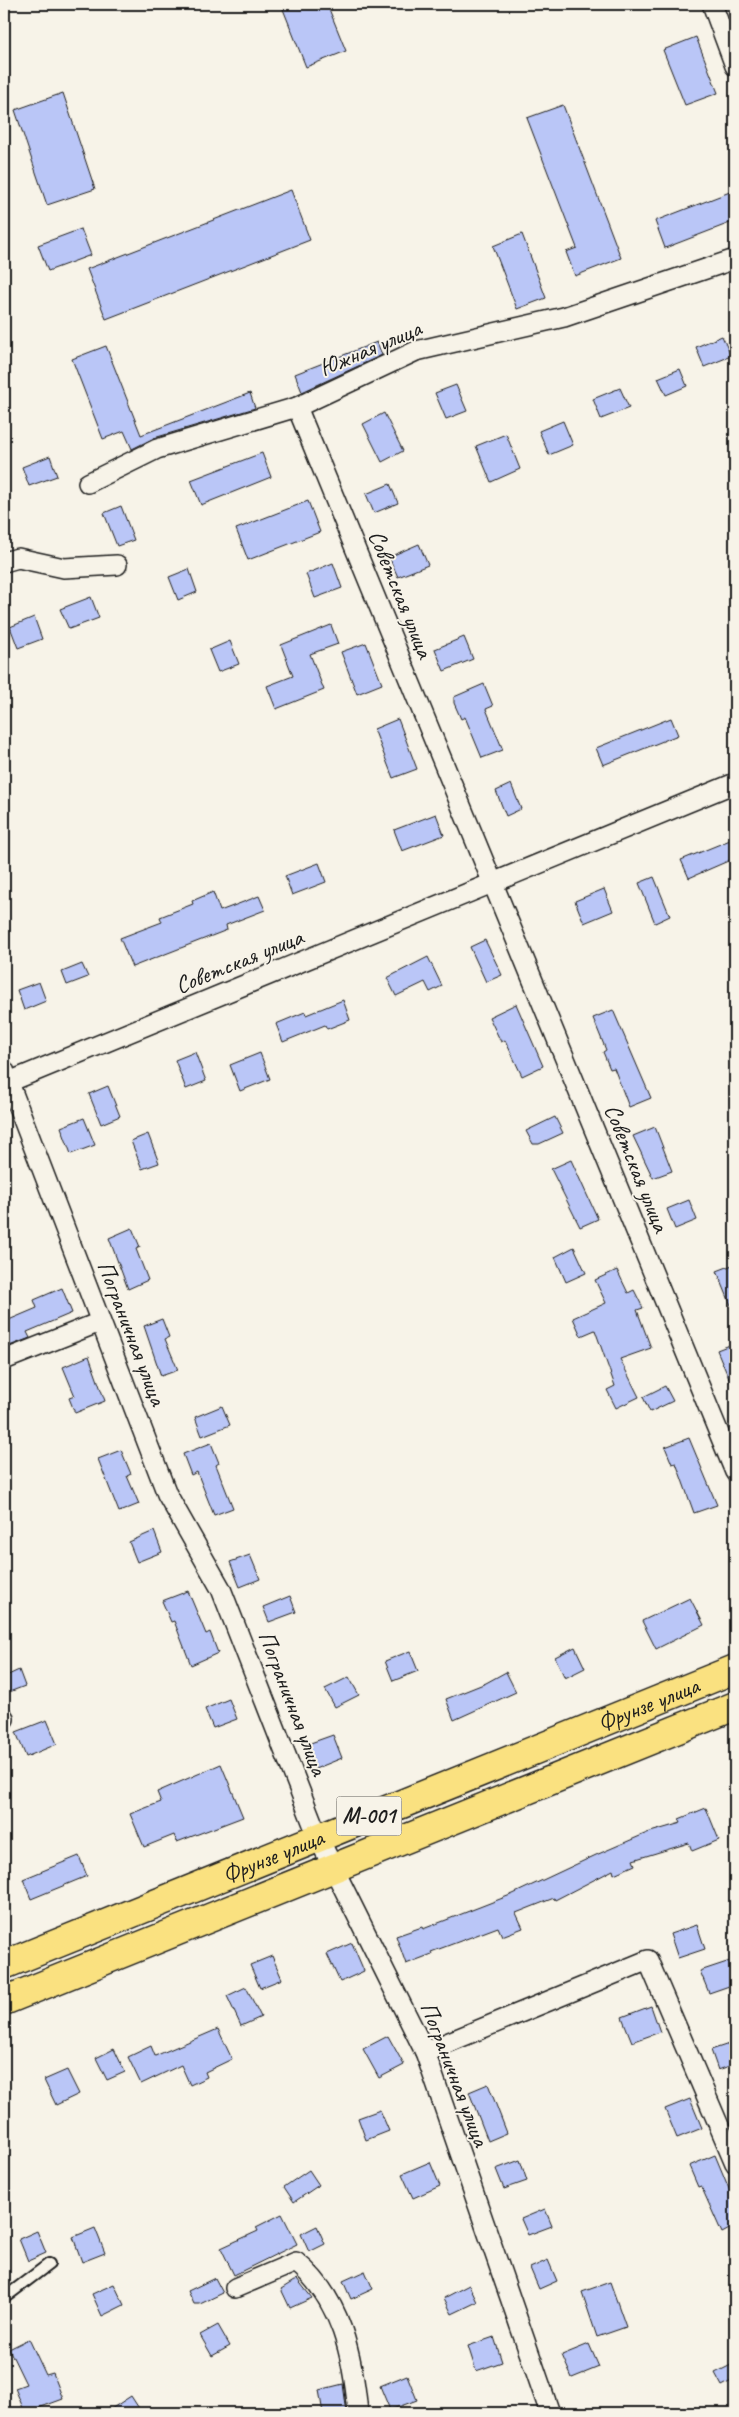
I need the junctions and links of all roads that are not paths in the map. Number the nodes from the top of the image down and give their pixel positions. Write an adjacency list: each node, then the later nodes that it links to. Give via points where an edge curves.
1 (712, 4): 2 (street)
2 (735, 66)
3 (735, 259): 4 (street, Южная улица, via 564,317 416,351)
4 (297, 407): 5 (street, Южная улица, via 158,450); 9 (street, Советская улица)
5 (88, 483)
6 (4, 562): 7 (street, via 18,558 64,568)
7 (117, 565)
8 (735, 783): 9 (street, Советская улица)
9 (492, 883): 10 (street, Советская улица); 13 (street, Советская улица)
10 (5, 1079): 11 (street, Пограничная улица)
11 (100, 1322): 12 (street); 16 (street, Пограничная улица, via 167,1494 221,1588)
12 (4, 1360)
13 (735, 1472)
14 (735, 1669): 16 (main road, Фрунзе улица / M-001)
15 (735, 1706): 17 (main road, Фрунзе улица / M-001)
16 (318, 1837): 17 (street, Пограничная улица); 18 (main road, Фрунзе улица / M-001)
17 (333, 1868): 19 (main road, Фрунзе улица / M-001); 20 (street, Пограничная улица)
18 (4, 1965)
19 (4, 2001)
20 (425, 2052): 21 (street, via 648,1960); 26 (street, Пограничная улица)
21 (735, 2163)
22 (49, 2264): 24 (lane)
23 (234, 2288): 25 (street, via 296,2262 312,2275 338,2316 354,2370)
24 (4, 2298)
25 (358, 2413)
26 (550, 2413)

